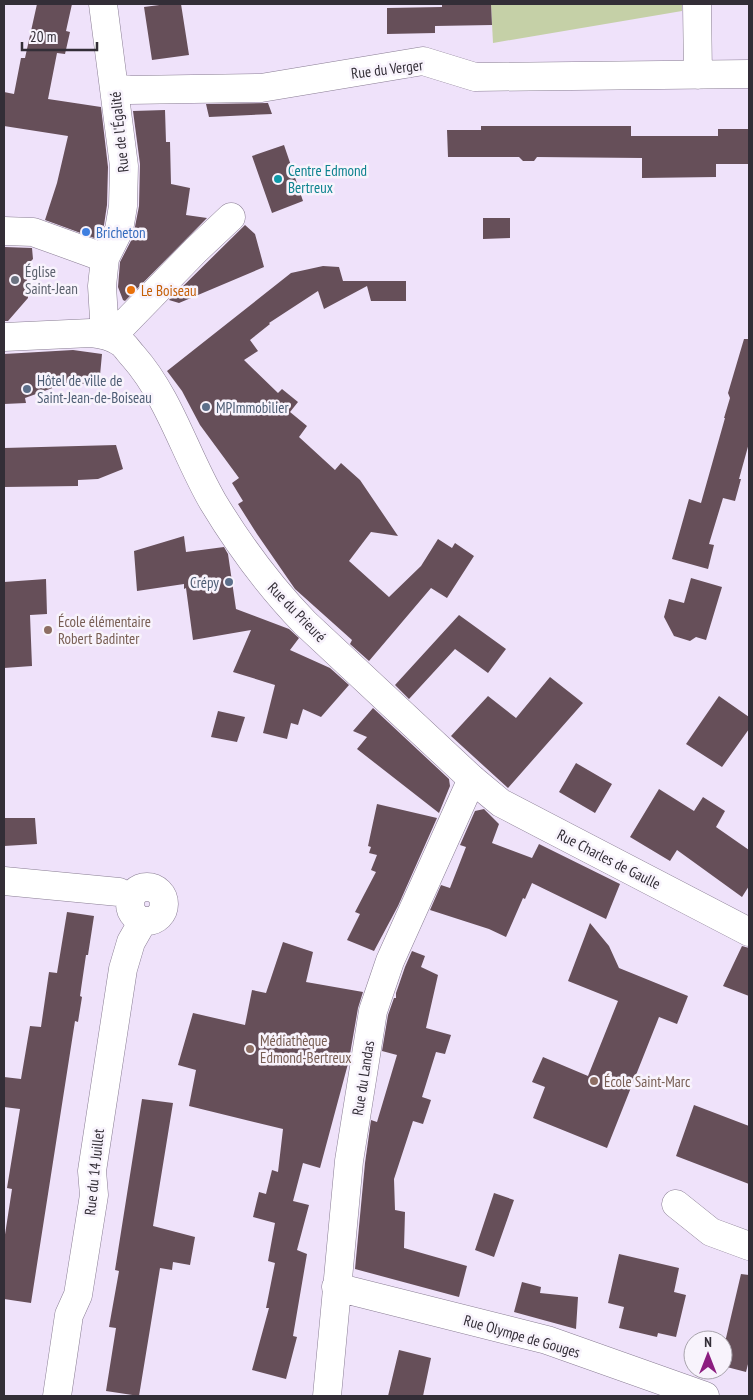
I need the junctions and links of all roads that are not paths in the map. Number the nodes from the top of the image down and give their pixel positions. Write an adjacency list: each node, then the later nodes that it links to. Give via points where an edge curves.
1 (103, 4): 5 (street, Rue de l'Égalité)
2 (697, 4): 4 (street)
3 (749, 74): 4 (street, Rue du Verger)
4 (698, 75): 5 (street, Rue du Verger, via 475,77 423,61 261,88)
5 (114, 88): 8 (street, Rue de l'Égalité, via 124,166 123,206 118,230)
6 (231, 217): 9 (street, via 123,325)
7 (4, 231): 8 (street, via 33,232)
8 (106, 258): 9 (street, Rue de l'Égalité, via 102,286)
9 (105, 335): 10 (street); 11 (street, Rue du Prieuré, via 121,343 145,370 213,501 271,586 305,623)
10 (4, 337)
11 (472, 779): 13 (street, Rue Charles de Gaulle, via 501,803); 16 (street, Rue du Landas, via 390,961 373,1011 349,1161)
12 (4, 881): 17 (street, Rue du 14 Juillet, via 119,892 137,910 123,970 92,1171 94,1194 78,1295 69,1315)
13 (749, 932)
14 (676, 1204): 15 (street, via 711,1232)
15 (749, 1246)
16 (336, 1287): 18 (street, Rue du Landas); 19 (street, Rue Olympe de Gouges, via 547,1340)
17 (57, 1396)
18 (327, 1396)
19 (705, 1396)

